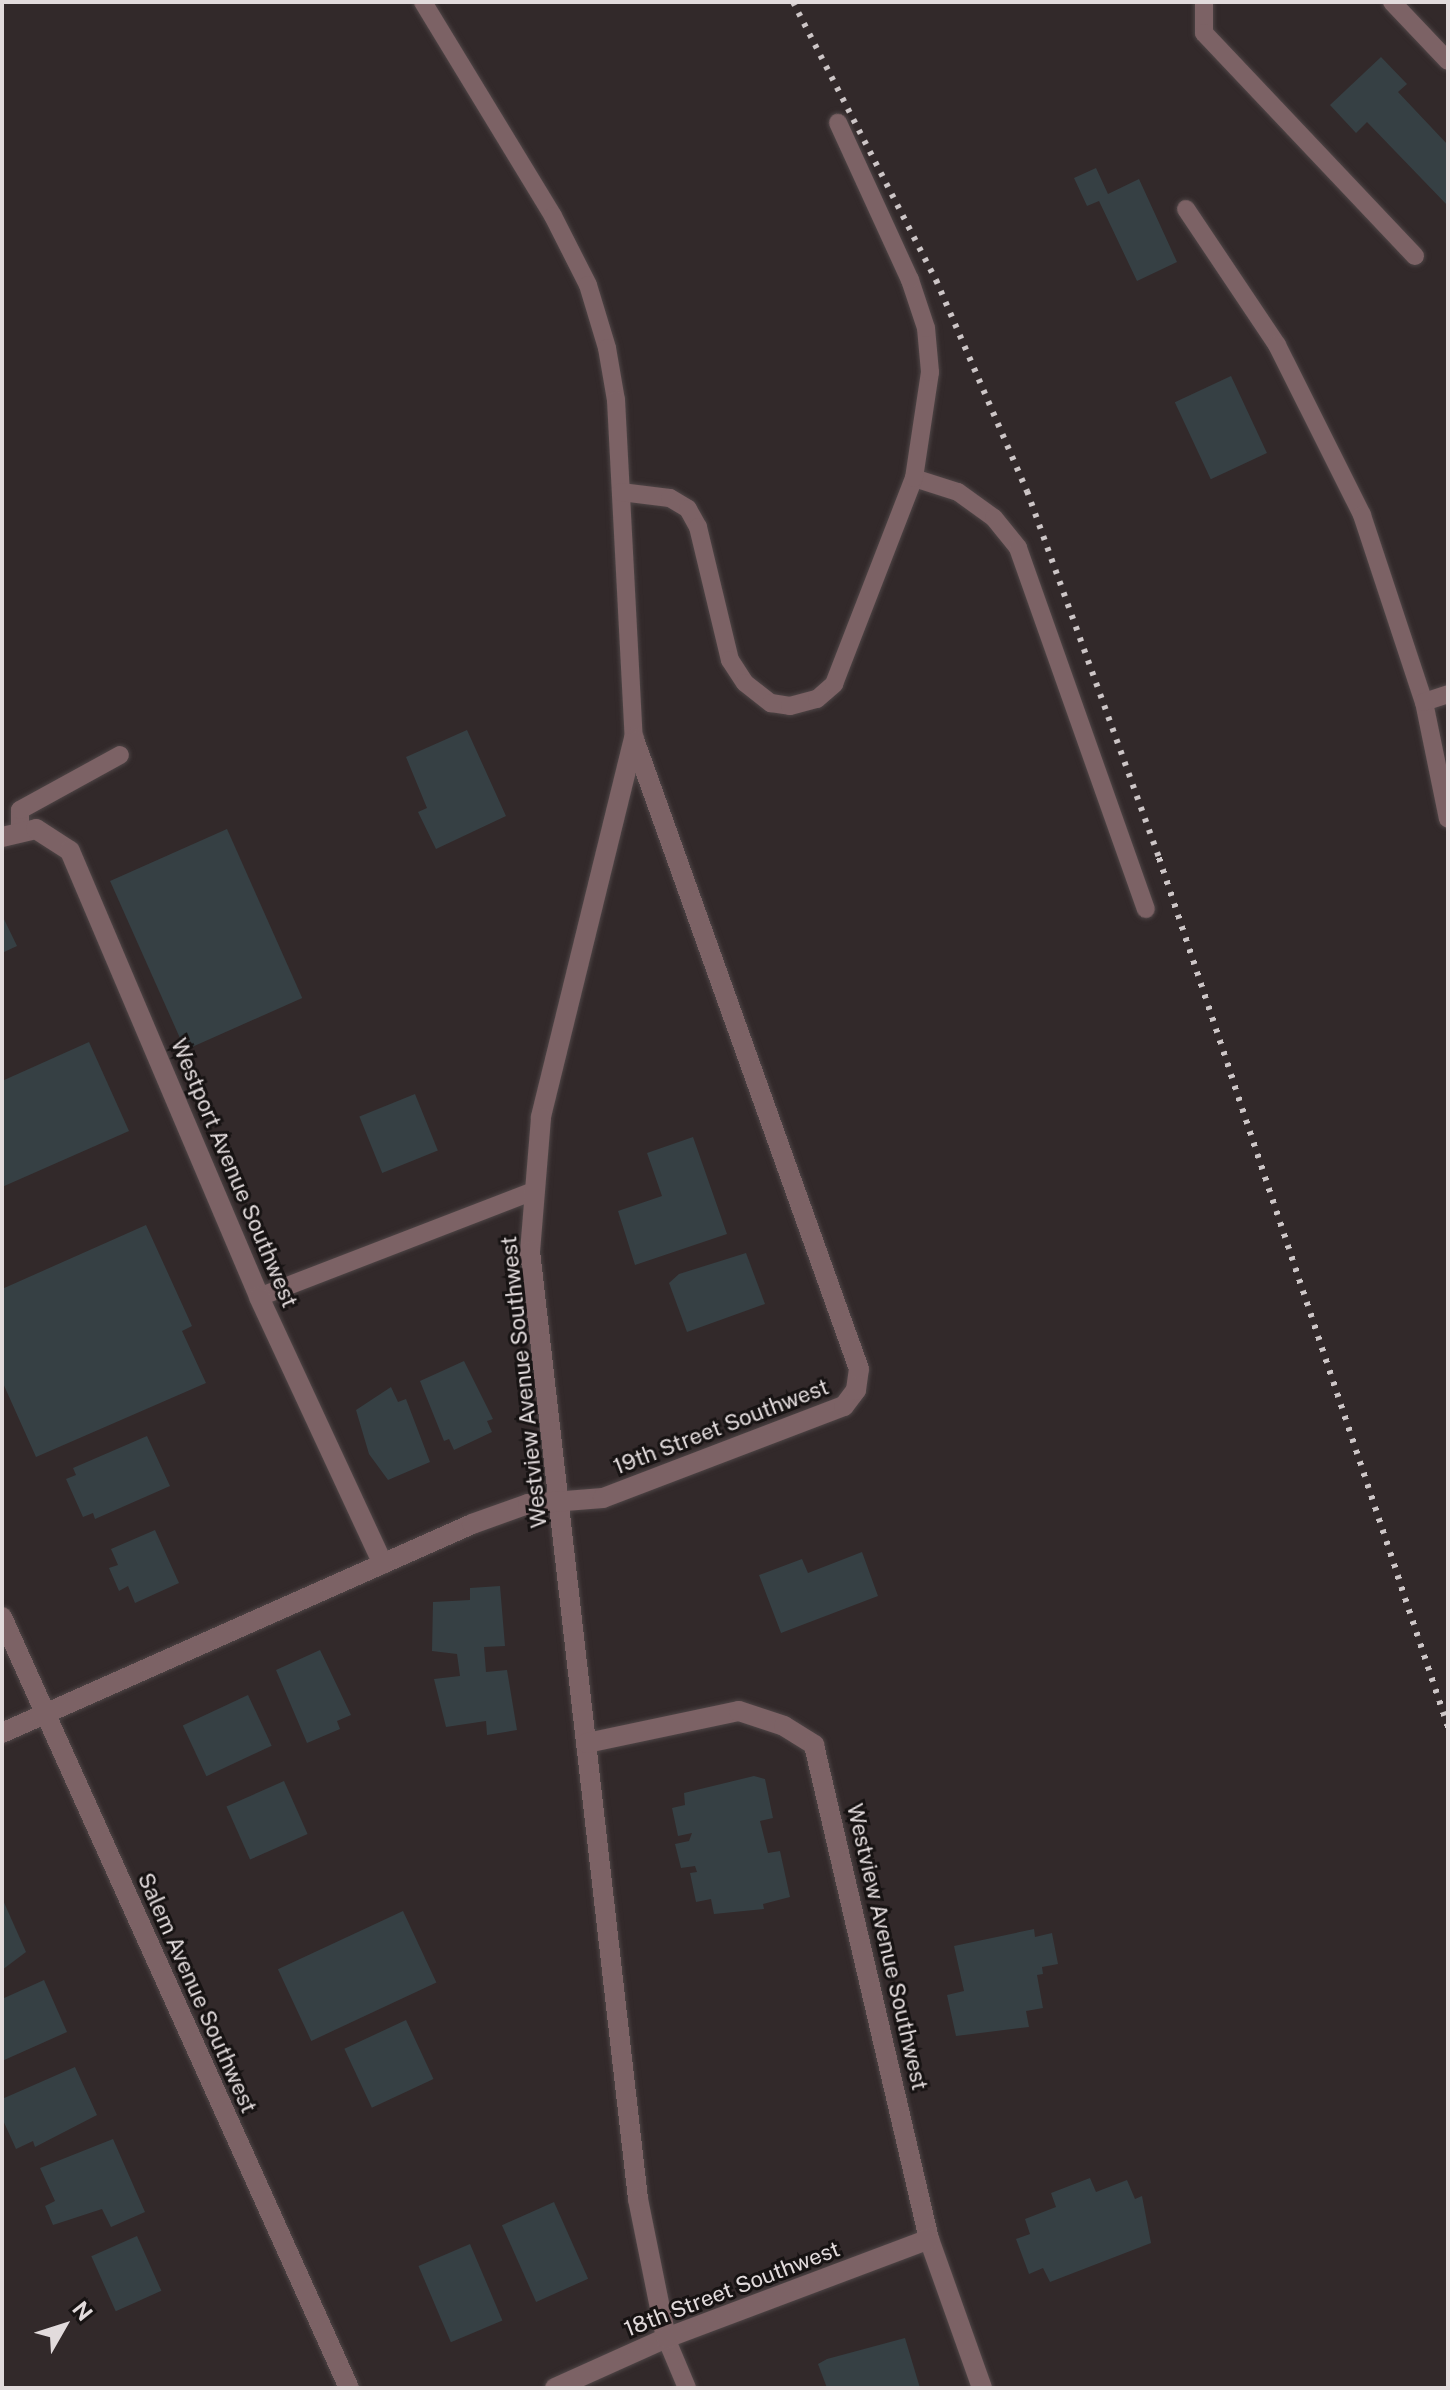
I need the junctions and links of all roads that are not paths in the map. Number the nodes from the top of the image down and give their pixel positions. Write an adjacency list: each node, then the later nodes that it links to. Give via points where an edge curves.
1 (423, 2): 9 (lane, via 553,216 588,285 616,400)
2 (1204, 2): 7 (lane, via 1204,33)
3 (1392, 2): 4 (lane)
4 (1448, 61)
5 (838, 123): 8 (lane, via 926,328 927,420)
6 (1186, 209): 11 (lane, via 1277,345 1362,515)
7 (1415, 256)
8 (914, 478): 9 (lane, via 841,671 817,699 790,706 771,703 745,683 730,660 698,527 688,509 670,498); 16 (lane, via 958,492 994,518 1018,548)
9 (621, 492): 12 (lane)
10 (1448, 694): 11 (lane)
11 (1424, 702): 14 (lane)
12 (634, 738): 17 (street, Westview Avenue Southwest, via 541,1118); 19 (street, 19th Street Southwest, via 859,1369 844,1406 603,1498)
13 (120, 755): 15 (lane, via 20,810)
14 (1448, 819)
15 (11, 833): 18 (street, Westport Avenue Southwest, via 52,834 70,851)
16 (1146, 909)
17 (531, 1192): 18 (lane); 19 (street, Westview Avenue Southwest, via 530,1251)
18 (259, 1297): 20 (street, Westport Avenue Southwest)
19 (562, 1501): 20 (street, 19th Street Southwest, via 528,1504); 24 (street, Westview Avenue Southwest)
20 (383, 1564): 22 (street, 19th Street Southwest)
21 (2, 1617): 22 (street, Salem Avenue Southwest)
22 (45, 1713): 23 (street, 19th Street Southwest); 27 (street, Salem Avenue Southwest)
23 (2, 1733)
24 (587, 1743): 25 (street, Westview Avenue Southwest, via 739,1711 784,1726 814,1745); 26 (street, Westview Avenue Southwest, via 638,2199)
25 (929, 2239): 26 (street, 18th Street Southwest); 30 (street, Westview Avenue Southwest)
26 (666, 2338): 28 (street, 18th Street Southwest); 29 (lane)
27 (349, 2388)
28 (555, 2388)
29 (687, 2388)
30 (982, 2388)

